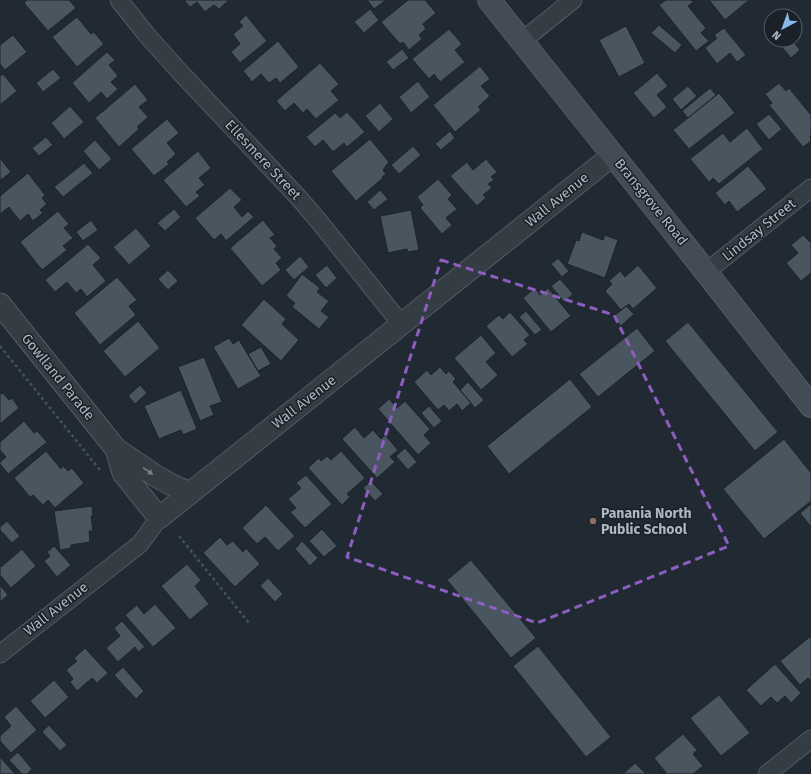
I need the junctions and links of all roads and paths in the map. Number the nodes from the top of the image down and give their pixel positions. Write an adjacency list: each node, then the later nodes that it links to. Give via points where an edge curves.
1 (119, 0): 9 (street, Ellesmere Street, via 178,71 298,197)
2 (489, 0): 4 (main road, Bransgrove Road)
3 (573, 0): 4 (street)
4 (522, 41): 5 (main road, Bransgrove Road)
5 (613, 155): 7 (main road, Bransgrove Road); 9 (street, Wall Avenue)
6 (811, 188): 7 (street, Lindsay Street)
7 (706, 272): 11 (main road, Bransgrove Road)
8 (0, 304): 12 (street, Gowlland Parade)
9 (402, 325): 14 (street, Wall Avenue)
10 (0, 346): 13 (path)
11 (811, 406)
12 (116, 449): 14 (street, Gowlland Parade, one-way to 14, via 156,476); 15 (street, Gowlland Parade, via 123,473)
13 (101, 471)
14 (190, 493): 15 (street, Wall Avenue)
15 (159, 518): 18 (street, Wall Avenue, via 140,544)
16 (179, 536): 17 (path)
17 (249, 623)
18 (0, 654)
19 (811, 739): 20 (street)
20 (766, 774)

